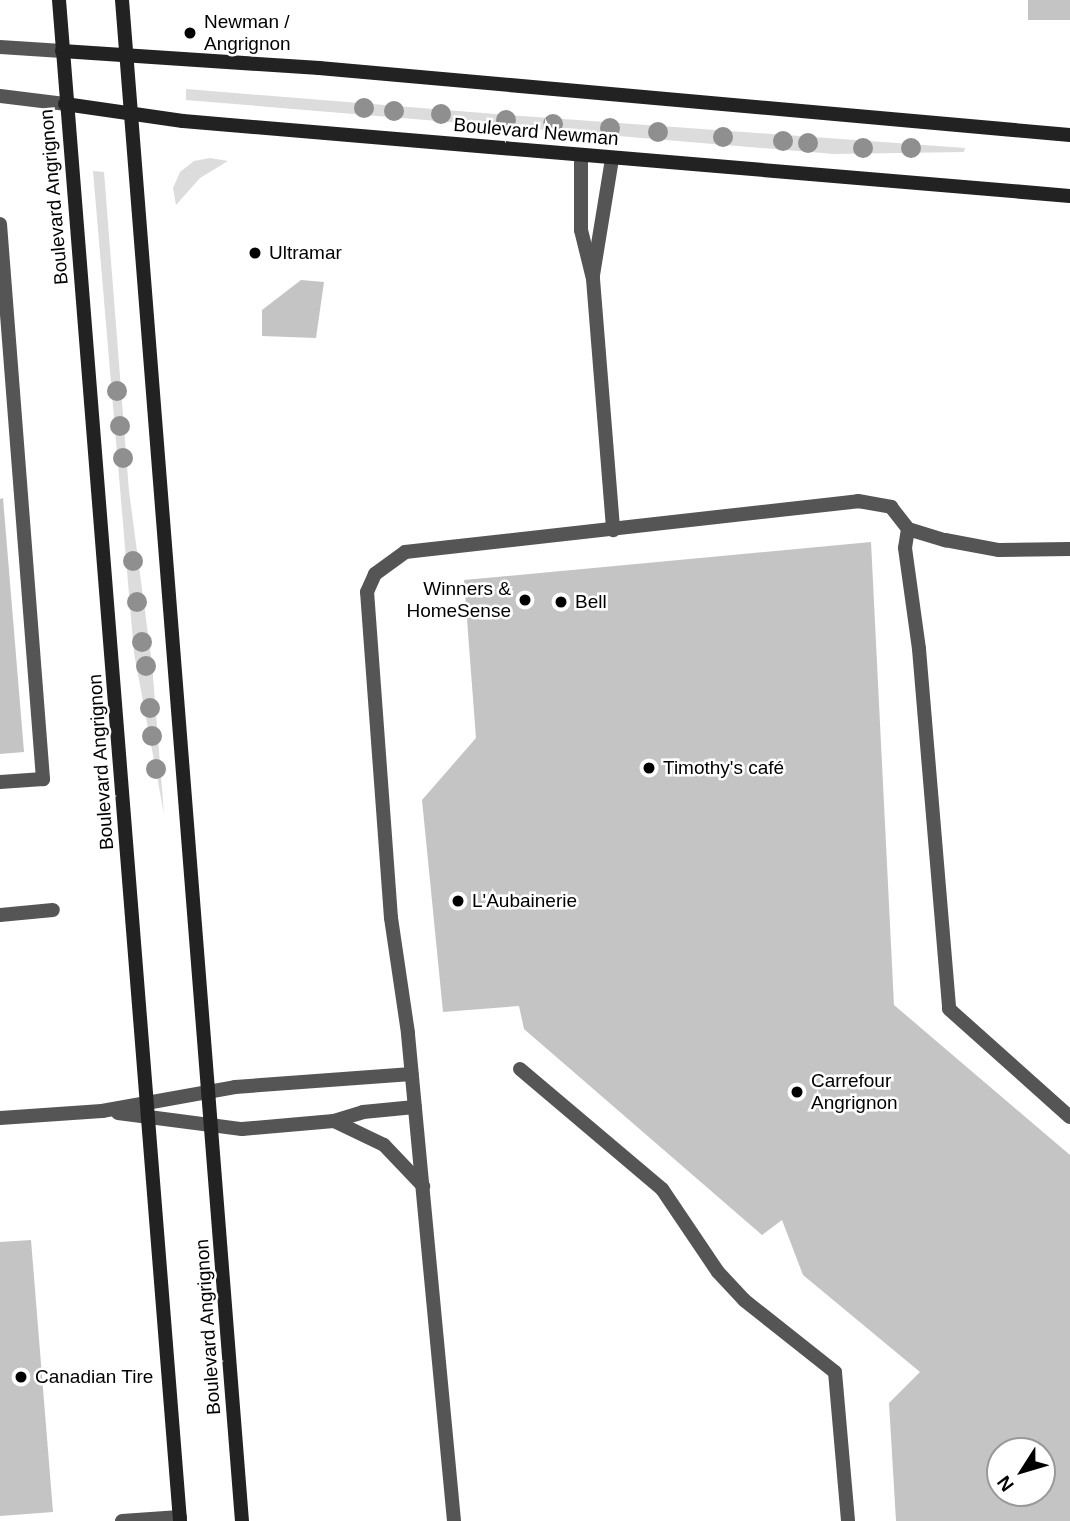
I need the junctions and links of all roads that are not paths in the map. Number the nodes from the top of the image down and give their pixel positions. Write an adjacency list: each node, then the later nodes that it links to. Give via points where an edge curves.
1 (59, 0): 4 (main road, Boulevard Angrignon)
2 (122, 0): 5 (main road, Boulevard Angrignon)
3 (0, 47): 4 (street)
4 (62, 51): 5 (main road); 7 (main road, Boulevard Angrignon)
5 (126, 54): 8 (main road, Boulevard Angrignon); 9 (main road)
6 (0, 96): 7 (street, Boulevard Newman)
7 (65, 104): 8 (main road, Boulevard Newman); 25 (main road, Boulevard Angrignon)
8 (131, 114): 10 (main road, Boulevard Newman); 23 (main road, Boulevard Angrignon)
9 (1070, 135)
10 (581, 156): 11 (main road, Boulevard Newman); 14 (street, via 581,229)
11 (612, 159): 12 (main road, Boulevard Newman); 14 (street)
12 (1070, 196)
13 (0, 224): 18 (street, via 43,779)
14 (593, 279): 16 (street)
15 (908, 529): 16 (street, via 891,507 858,501 674,519); 17 (street, via 999,550); 26 (street, via 905,548 919,649 949,1009)
16 (613, 530): 22 (street, via 405,552 374,574 367,592 391,918)
17 (1070, 549)
18 (0, 782)
19 (53, 910): 20 (street)
20 (0, 915)
21 (520, 1069): 35 (street, via 662,1189 718,1272 744,1300 835,1372)
22 (412, 1074): 23 (street); 24 (street)
23 (208, 1092): 25 (street); 29 (main road, Boulevard Angrignon)
24 (415, 1107): 28 (street, via 363,1112); 30 (street)
25 (149, 1110): 27 (street); 29 (street); 31 (main road, Boulevard Angrignon)
26 (1070, 1117)
27 (0, 1118)
28 (334, 1121): 29 (street, via 242,1129); 30 (street, via 384,1145)
29 (211, 1126): 33 (main road, Boulevard Angrignon)
30 (423, 1186): 34 (street)
31 (180, 1519): 32 (street)
32 (122, 1521)
33 (242, 1521)
34 (454, 1521)
35 (848, 1521)

